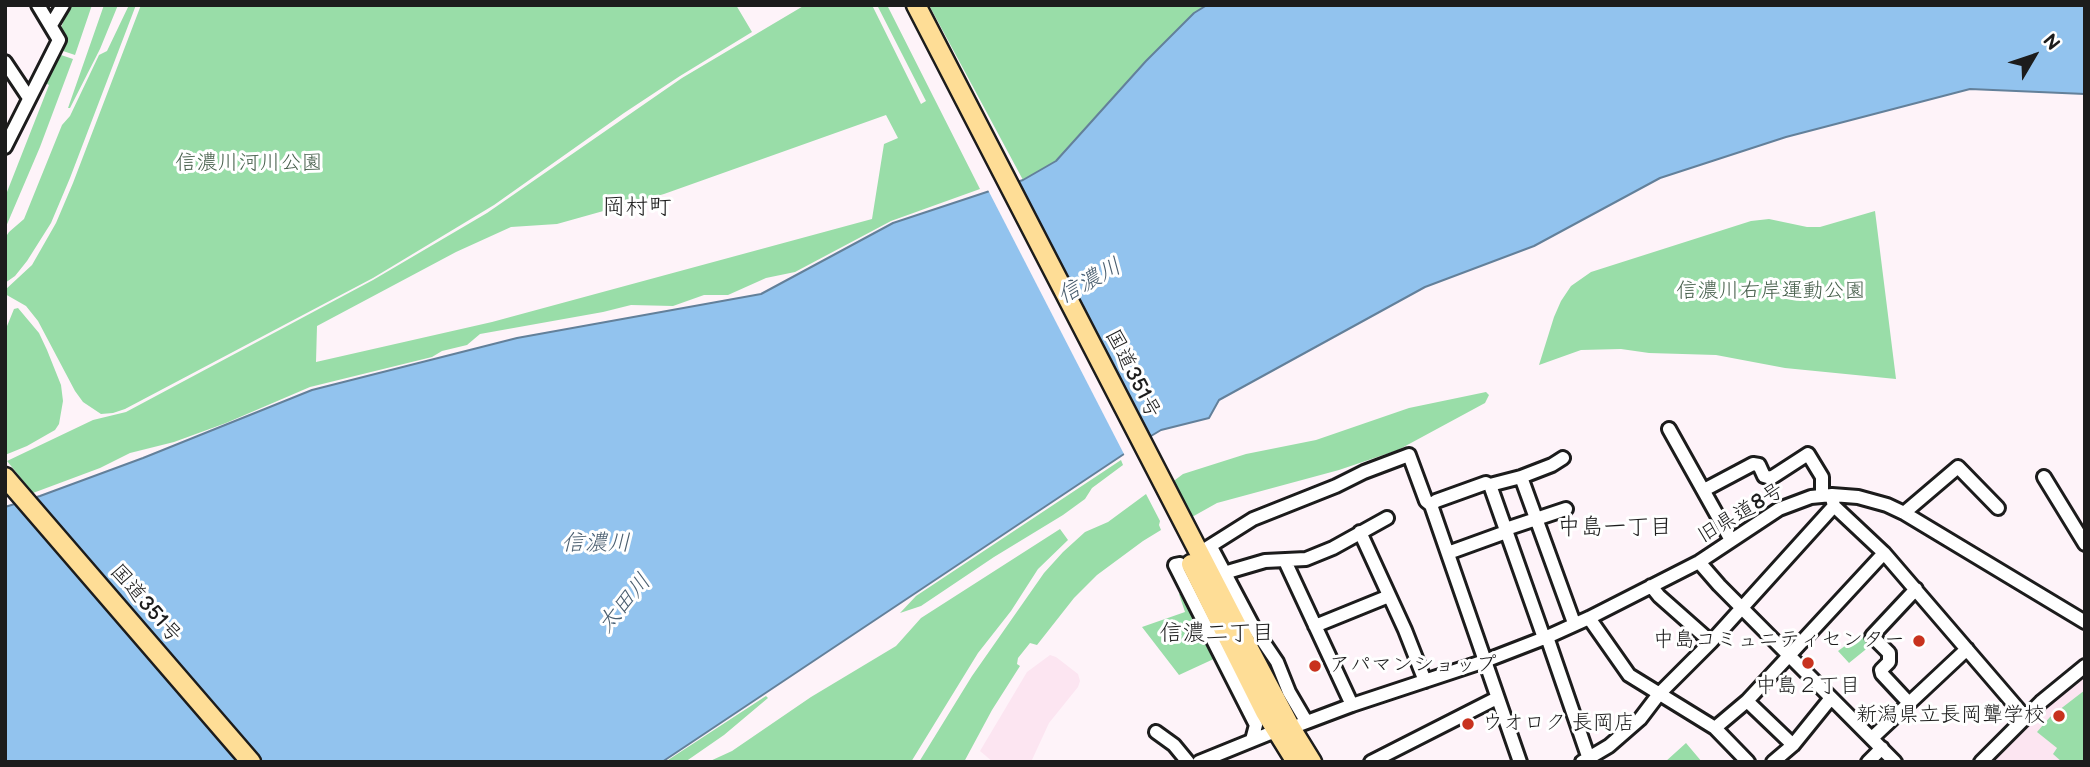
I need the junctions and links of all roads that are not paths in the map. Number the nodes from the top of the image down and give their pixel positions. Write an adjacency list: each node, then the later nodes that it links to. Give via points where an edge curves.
1 (38, 5): 5 (street)
2 (63, 5): 5 (street)
3 (904, 5): 21 (highway, 国道351号)
4 (916, 5): 21 (highway, 国道351号)
5 (51, 25): 7 (street, via 59,40)
6 (5, 62): 7 (street)
7 (29, 99): 8 (street)
8 (5, 147)
9 (1669, 429): 15 (street)
10 (1563, 458): 12 (street)
11 (5, 477): 65 (highway, 国道351号)
12 (1521, 477): 14 (street); 23 (street)
13 (2044, 477): 27 (street)
14 (1490, 485): 17 (street); 24 (street)
15 (1704, 491): 16 (street, via 1753,464 1771,478 1808,454); 26 (street)
16 (1829, 499): 20 (street, 旧県道8号, via 1871,499); 26 (street, 旧県道8号, via 1802,499); 29 (street); 37 (street)
17 (1431, 505): 28 (street); 33 (street, via 1409,455 1253,519 1209,548)
18 (1998, 508): 20 (street, via 1958,467)
19 (1566, 509): 23 (street)
20 (1904, 513): 39 (street, 旧県道8号)
21 (1174, 518): 56 (highway, 国道351号)
22 (1387, 518): 25 (street)
23 (1537, 519): 24 (street); 40 (street)
24 (1506, 531): 28 (street); 42 (street)
25 (1360, 532): 30 (street, via 1306,559); 36 (street)
26 (1731, 540): 31 (street, 旧県道8号)
27 (2085, 544)
28 (1448, 553): 46 (street)
29 (1884, 553): 35 (street); 45 (street)
30 (1285, 561): 33 (street, via 1265,561); 41 (street)
31 (1699, 562): 34 (street, 旧県道8号); 37 (street)
32 (1180, 564): 60 (street, via 1175,565 1256,725)
33 (1224, 573): 56 (street, via 1277,662 1289,692)
34 (1651, 586): 38 (street, 旧県道8号); 43 (street)
35 (1916, 589): 44 (street); 53 (street, via 1872,636 1889,653 1882,674)
36 (1389, 596): 41 (street); 48 (street)
37 (1742, 607): 43 (street); 45 (street)
38 (1589, 618): 40 (street, 旧県道8号); 49 (street, via 1629,675)
39 (2085, 622)
40 (1574, 623): 42 (street, 旧県道8号)
41 (1315, 626): 54 (street)
42 (1546, 637): 46 (street, 旧県道8号); 64 (street)
43 (1711, 642): 49 (street)
44 (1966, 649): 53 (street); 55 (street)
45 (1789, 655): 51 (street); 52 (street)
46 (1485, 661): 48 (street, 旧県道8号); 50 (street)
47 (2085, 666): 55 (street)
48 (1425, 681): 54 (street, 旧県道8号)
49 (1659, 694): 57 (street); 64 (street, via 1640,719)
50 (1497, 698): 70 (street); 71 (street)
51 (1832, 698): 59 (street); 61 (street)
52 (1747, 701): 57 (street); 61 (street)
53 (1909, 703): 59 (street)
54 (1352, 705): 56 (street, 旧県道8号)
55 (2025, 717): 76 (street)
56 (1291, 727): 60 (street, 旧県道8号); 68 (highway, 国道351号); 69 (highway, 国道351号)
57 (1715, 728): 72 (street)
58 (1156, 732): 66 (street)
59 (1872, 738): 62 (street)
60 (1252, 740): 63 (street, 旧県道8号)
61 (1793, 745): 73 (street)
62 (1882, 748): 74 (street); 75 (street)
63 (1223, 757): 67 (street, 旧県道8号)
64 (1587, 761)
65 (251, 762)
66 (1188, 762)
67 (1199, 762)
68 (1296, 762)
69 (1312, 762)
70 (1371, 762)
71 (1520, 762)
72 (1748, 762)
73 (1773, 762)
74 (1868, 762)
75 (1895, 762)
76 (1981, 762)

